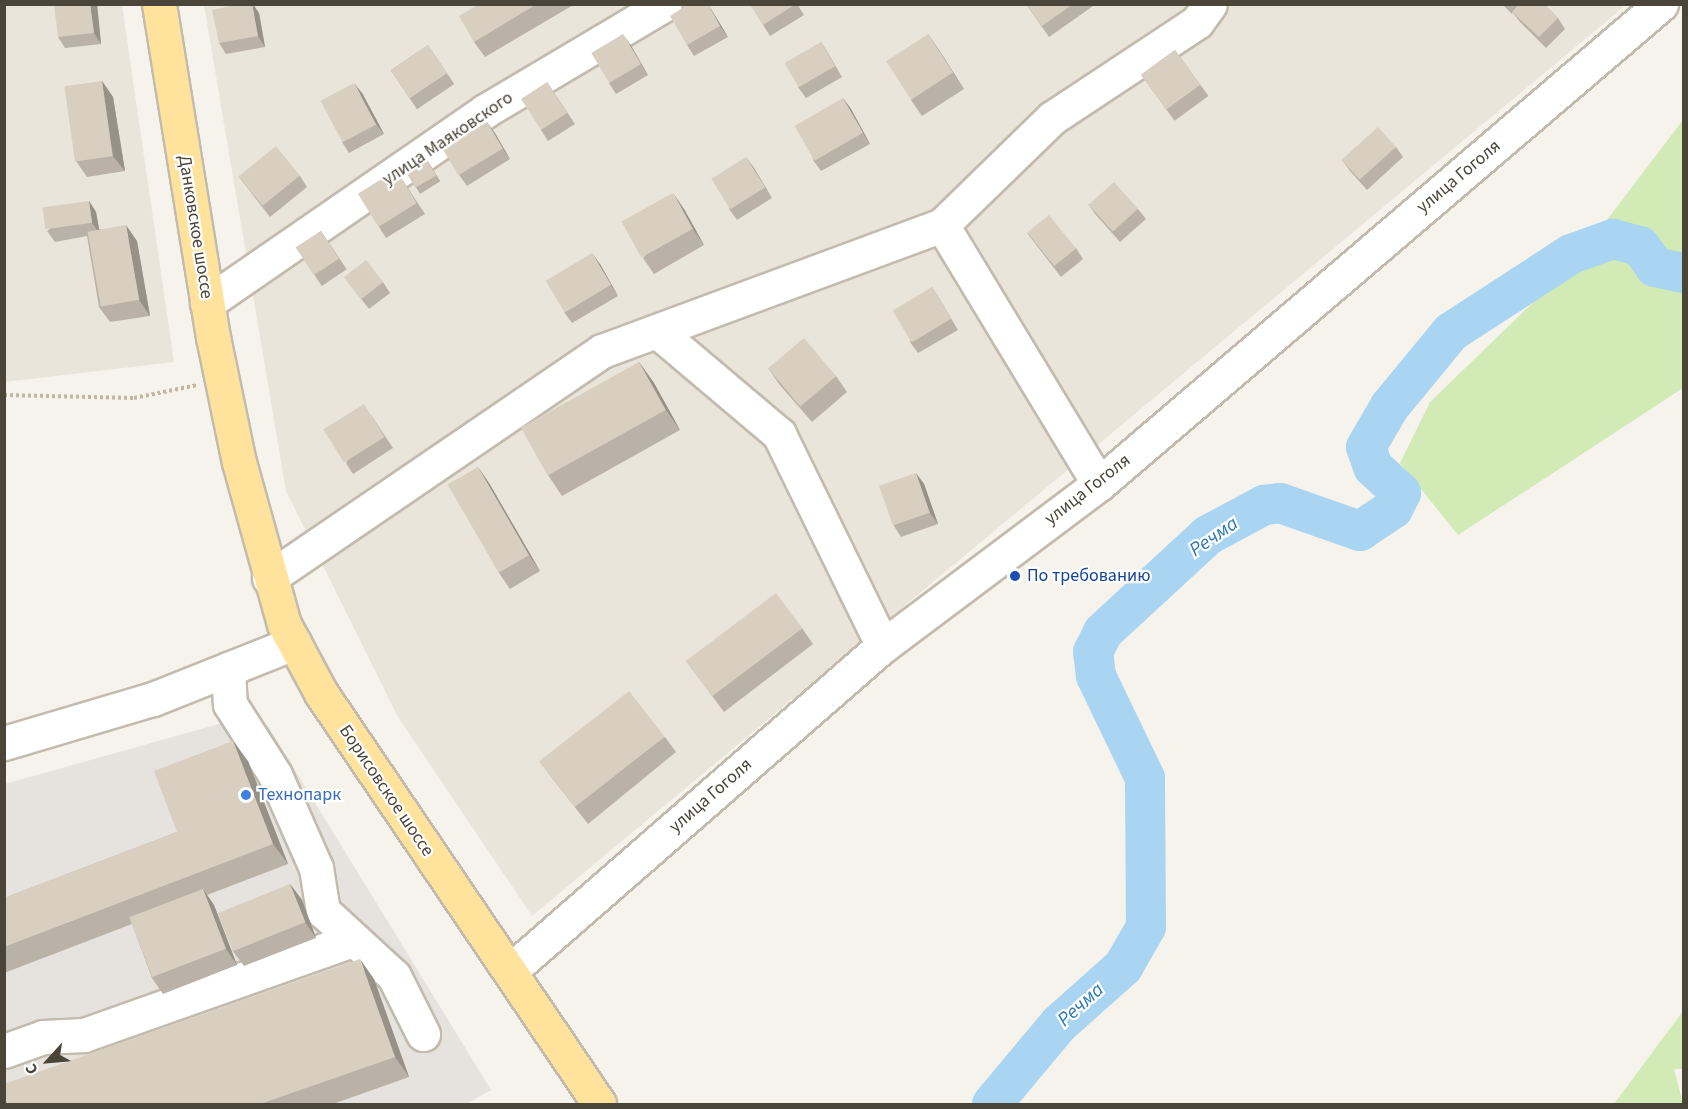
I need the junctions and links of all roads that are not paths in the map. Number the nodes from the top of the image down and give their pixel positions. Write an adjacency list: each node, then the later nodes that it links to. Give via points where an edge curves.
1 (159, 4): 6 (main road, Данковское шоссе)
2 (665, 4): 6 (street, улица Маяковского, via 485,111)
3 (1210, 4): 5 (street, via 1197,22 1052,118)
4 (1661, 4): 9 (street, улица Гоголя)
5 (942, 225): 7 (street); 9 (street)
6 (207, 303): 8 (main road, Данковское шоссе)
7 (657, 331): 10 (street, via 602,351); 12 (street, via 779,434)
8 (237, 448): 10 (main road, Борисовское шоссе)
9 (1099, 484): 12 (street, улица Гоголя)
10 (269, 578): 11 (main road, Борисовское шоссе)
11 (294, 643): 13 (street); 16 (main road, Борисовское шоссе, via 415,836)
12 (883, 645): 16 (street, улица Гоголя)
13 (228, 669): 14 (street, via 153,699); 15 (street, via 230,704 280,785 316,868 323,911)
14 (4, 743)
15 (353, 940): 17 (street, via 394,976); 18 (street, via 84,1035 43,1037)
16 (510, 971): 19 (main road, Борисовское шоссе)
17 (423, 1034)
18 (4, 1051)
19 (599, 1104)

